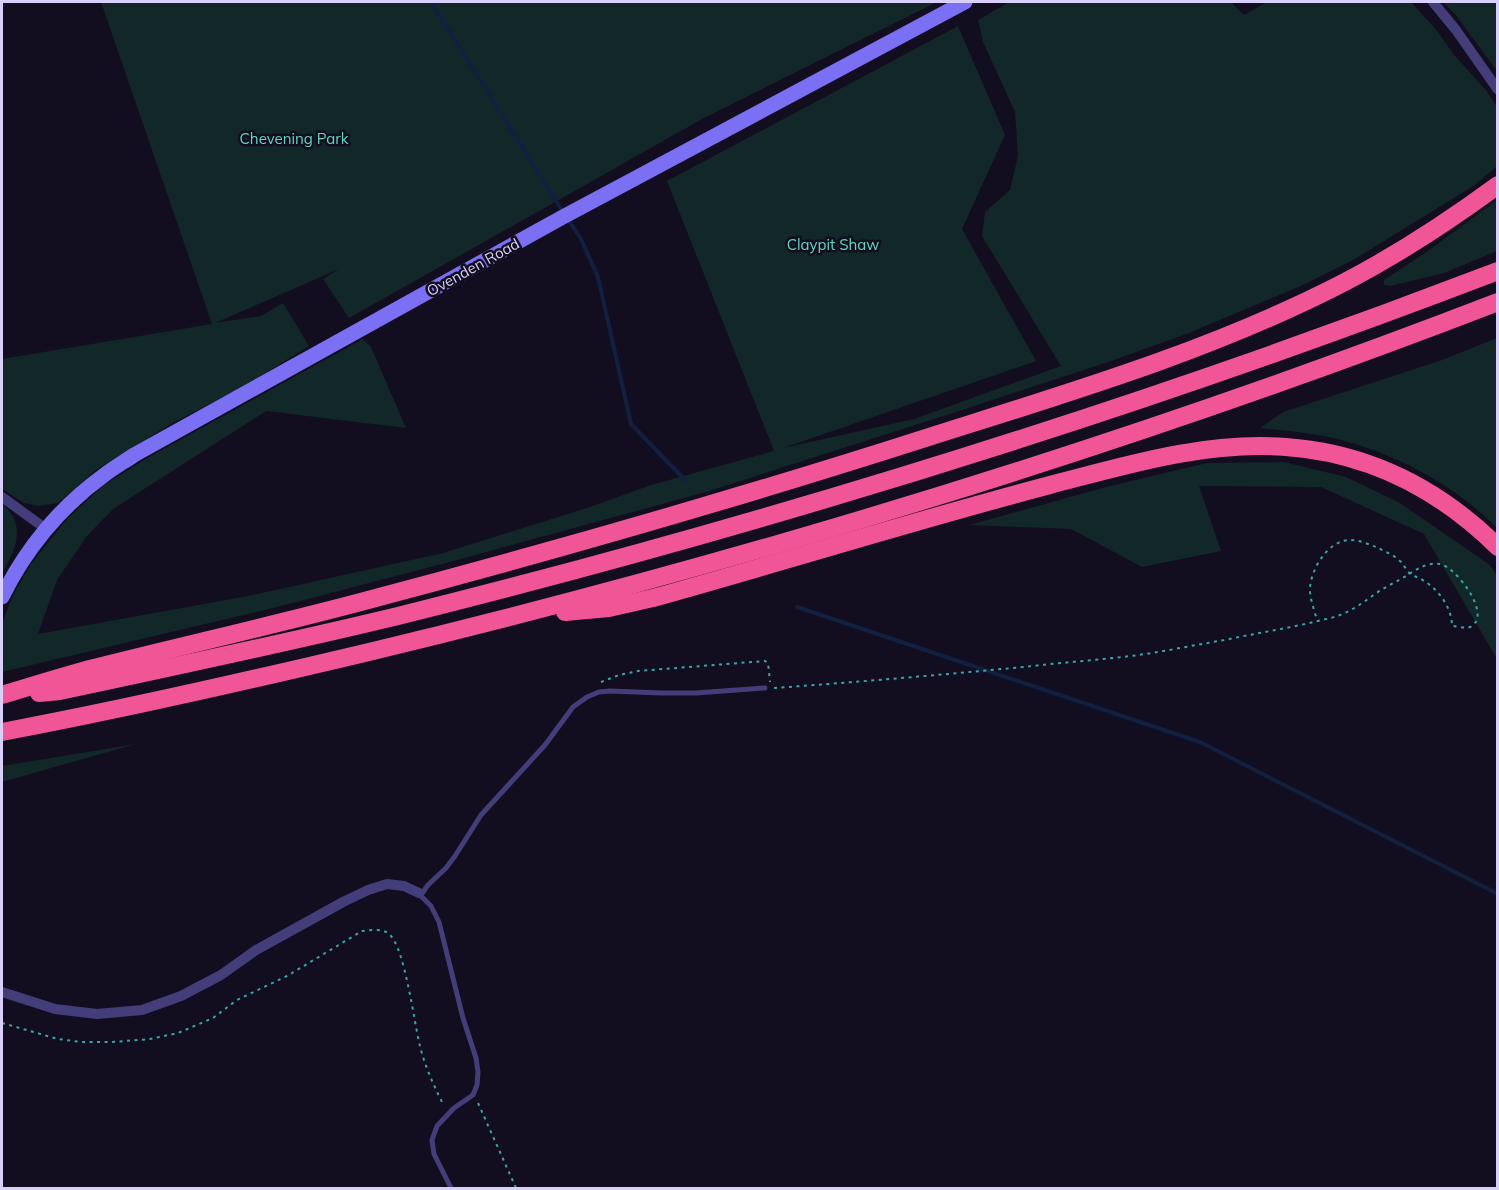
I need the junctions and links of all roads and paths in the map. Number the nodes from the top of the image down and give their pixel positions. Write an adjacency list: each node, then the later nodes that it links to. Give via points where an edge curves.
1 (965, 2): 8 (main road, Ovenden Road, via 550,224 134,455 73,500)
2 (1433, 2): 3 (street)
3 (1497, 90)
4 (1497, 184): 16 (highway, via 1431,232 1298,305 1200,346 1084,387 616,532)
5 (1497, 271): 16 (highway, via 1116,408 737,526 282,643 60,691)
6 (1497, 302): 12 (highway, via 1257,391 1039,465 763,549)
7 (2, 498): 8 (street)
8 (46, 530): 11 (main road, Ovenden Road, via 25,556)
9 (1497, 548): 12 (highway, via 1446,503 1382,469 1310,450 1243,446 1158,459 1047,486 653,598 609,608)
10 (1409, 574): 10 (path, via 1431,564 1447,566 1477,606 1474,624 1467,628 1452,626 1442,597 1426,582); 13 (path, via 1352,610); 13 (path, via 1392,555 1359,541 1343,541 1333,546 1318,562 1310,587)
11 (2, 597)
12 (502, 619): 17 (highway, via 236,683)
13 (1317, 621): 15 (path, via 1133,655 771,688 765,661 638,671 604,680)
14 (765, 688): 15 (lane, via 696,693 610,691)
15 (592, 695): 18 (lane, via 573,707 545,745 481,815 451,862)
16 (2, 696)
17 (2, 732)
18 (420, 894): 19 (street, via 404,886 387,884 368,890 256,950 221,975 142,1010 97,1014 55,1009); 21 (lane, via 440,922 463,1018 477,1058)
19 (2, 992)
20 (2, 1023): 22 (path, via 81,1042 150,1040 213,1018 237,1000 287,976 362,931 376,929 389,933 398,946 419,1044 428,1074)
21 (473, 1095): 22 (lane); 24 (path)
22 (448, 1114): 23 (lane, via 437,1126 432,1140 434,1155)
23 (451, 1188)
24 (516, 1188)

